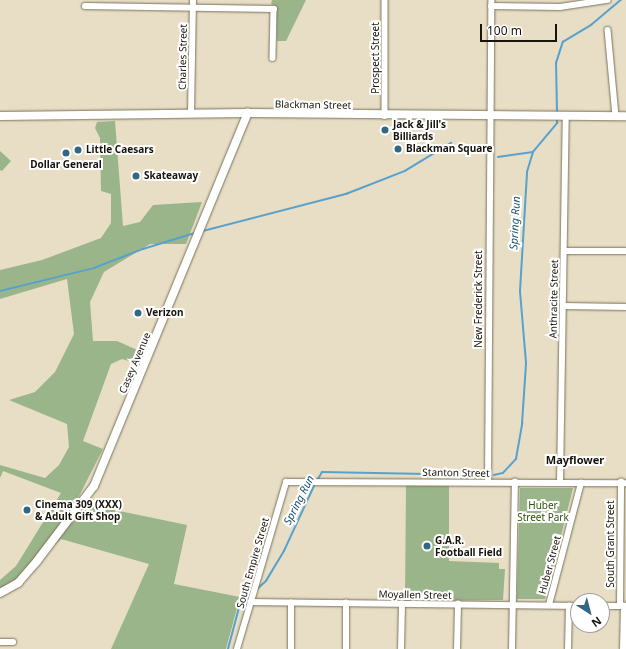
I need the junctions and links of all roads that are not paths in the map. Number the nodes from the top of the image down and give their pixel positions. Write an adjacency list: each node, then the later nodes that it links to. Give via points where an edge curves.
1 (193, 0): 6 (street, Charles Street)
2 (385, 0): 12 (street, Prospect Street)
3 (607, 0): 4 (street, via 560,7)
4 (491, 3): 13 (street, New Frederick Street)
5 (85, 6): 6 (street)
6 (193, 8): 8 (street, via 274,9); 10 (street, Charles Street)
7 (608, 30): 15 (street)
8 (273, 58)
9 (248, 113): 10 (main road, Blackman Street); 12 (main road, Blackman Street); 28 (main road, Casey Avenue, via 94,486 18,583)
10 (191, 114): 11 (main road, Blackman Street)
11 (0, 116)
12 (386, 116): 13 (main road, Blackman Street)
13 (490, 116): 14 (main road, Blackman Street); 22 (street, New Frederick Street)
14 (559, 116): 15 (main road, Blackman Street); 17 (street, Anthracite Street)
15 (616, 116): 16 (main road, Blackman Street)
16 (626, 116)
17 (564, 251): 18 (street); 19 (street, Anthracite Street)
18 (626, 251)
19 (563, 306): 20 (street); 24 (street, Anthracite Street)
20 (626, 307)
21 (286, 482): 22 (street, Stanton Street); 29 (street, South Empire Street)
22 (488, 482): 23 (street, Stanton Street)
23 (515, 482): 24 (street, Stanton Street); 34 (street)
24 (560, 483): 25 (street, Stanton Street)
25 (581, 483): 26 (street, Stanton Street); 35 (street, Huber Street)
26 (623, 483): 27 (street, South Grant Street)
27 (623, 557): 38 (street, South Grant Street)
28 (0, 593)
29 (252, 602): 31 (street, Moyallen Street); 41 (street, South Empire Street)
30 (346, 603): 31 (street, Moyallen Street); 32 (street, Moyallen Street); 43 (street)
31 (291, 604): 42 (street)
32 (402, 604): 33 (street, Moyallen Street); 44 (street)
33 (458, 604): 34 (street, Moyallen Street); 45 (street)
34 (513, 605): 35 (street, Moyallen Street); 46 (street)
35 (549, 605): 36 (street, Moyallen Street)
36 (569, 606): 47 (street)
37 (610, 606): 38 (street)
38 (623, 606): 48 (street, South Grant Street)
39 (0, 642): 40 (street)
40 (13, 642)
41 (237, 649)
42 (291, 649)
43 (346, 649)
44 (402, 649)
45 (458, 649)
46 (512, 649)
47 (568, 649)
48 (623, 649)

